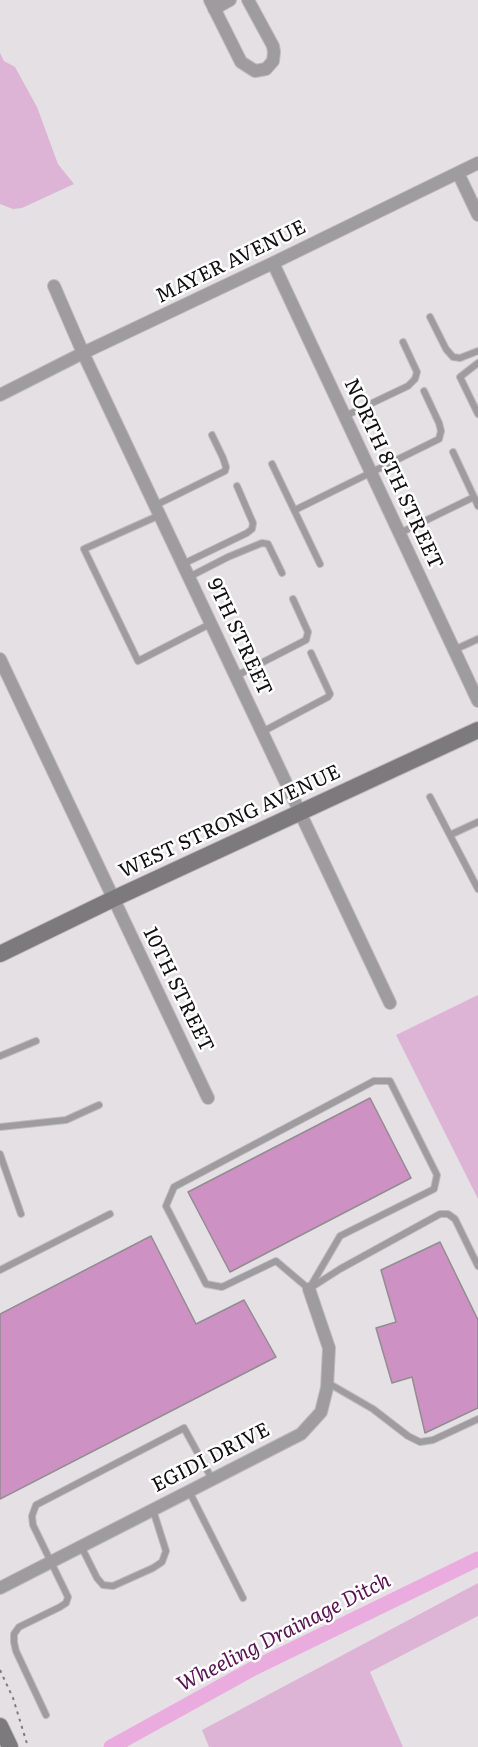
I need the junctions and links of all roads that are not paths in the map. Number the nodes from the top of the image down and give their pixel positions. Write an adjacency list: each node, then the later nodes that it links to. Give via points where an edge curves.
1 (230, 0): 3 (street)
2 (248, 0): 3 (street, via 273,46 273,61 266,69 255,71 241,62)
3 (212, 4)
4 (478, 163): 5 (street, MAYER AVENUE)
5 (458, 173): 6 (street); 7 (street, MAYER AVENUE)
6 (478, 215)
7 (273, 263): 12 (street, MAYER AVENUE); 17 (street, NORTH 8TH STREET)
8 (54, 286): 12 (street, 9TH STREET)
9 (430, 317): 11 (lane, via 453,357)
10 (403, 342): 17 (lane, via 417,372 415,379)
11 (478, 351)
12 (83, 353): 15 (street, MAYER AVENUE); 25 (street, 9TH STREET)
13 (478, 363): 16 (lane, via 460,377)
14 (424, 391): 21 (lane, via 439,423 439,439)
15 (0, 395)
16 (478, 414)
17 (345, 416): 21 (street, NORTH 8TH STREET)
18 (212, 435): 25 (lane, via 225,471)
19 (453, 452): 23 (lane)
20 (272, 464): 26 (lane)
21 (371, 472): 26 (lane); 27 (street, NORTH 8TH STREET)
22 (237, 486): 28 (lane, via 252,529)
23 (474, 497): 24 (lane); 27 (lane)
24 (478, 506)
25 (157, 510): 28 (street, 9TH STREET); 33 (lane, via 84,549 94,570 138,661)
26 (295, 510): 29 (lane)
27 (400, 533): 35 (street, NORTH 8TH STREET)
28 (183, 564): 31 (street, 9TH STREET)
29 (320, 564)
30 (282, 573): 31 (lane, via 268,544 262,543)
31 (189, 577): 33 (street, 9TH STREET)
32 (293, 599): 38 (lane, via 308,632 306,640)
33 (211, 623): 38 (street, 9TH STREET)
34 (478, 639): 35 (lane)
35 (454, 650): 39 (street, NORTH 8TH STREET)
36 (311, 653): 41 (lane, via 330,694)
37 (0, 659): 47 (street, 10TH STREET)
38 (236, 676): 41 (street, 9TH STREET)
39 (478, 700)
40 (478, 730): 43 (street, WEST STRONG AVENUE)
41 (262, 732): 43 (street, 9TH STREET)
42 (430, 796): 45 (lane)
43 (300, 812): 47 (street, WEST STRONG AVENUE); 49 (street, 9TH STREET)
44 (478, 822): 45 (lane)
45 (450, 835): 46 (lane)
46 (478, 889)
47 (113, 899): 48 (street, WEST STRONG AVENUE); 52 (street, 10TH STREET)
48 (0, 954)
49 (390, 1003)
50 (36, 1041): 51 (lane)
51 (0, 1056)
52 (208, 1098)
53 (99, 1105): 54 (lane, via 66,1120)
54 (0, 1127)
55 (0, 1154): 57 (lane)
56 (110, 1214): 59 (lane)
57 (21, 1215)
58 (478, 1266): 60 (lane, via 455,1219 441,1214)
59 (0, 1270)
60 (309, 1289): 60 (lane, via 340,1236 434,1189 437,1175 390,1081 374,1081 174,1187 166,1206 206,1284 222,1287 276,1261); 61 (street, EGIDI DRIVE, via 329,1348)
61 (327, 1382): 62 (lane, via 420,1442); 63 (street, EGIDI DRIVE, via 321,1412 301,1434)
62 (478, 1419)
63 (212, 1480): 64 (street, EGIDI DRIVE); 67 (lane, via 184,1428 36,1505 33,1525)
64 (189, 1491): 65 (street, EGIDI DRIVE); 69 (lane)
65 (153, 1510): 66 (street, EGIDI DRIVE); 66 (lane, via 166,1551 162,1562 153,1568 113,1586 103,1585)
66 (81, 1546): 67 (street, EGIDI DRIVE)
67 (51, 1562): 68 (street, EGIDI DRIVE); 70 (lane, via 67,1592 66,1603 19,1627 14,1634 16,1651)
68 (0, 1588)
69 (243, 1598)
70 (46, 1715)
71 (0, 1726): 72 (street)
72 (10, 1747)

